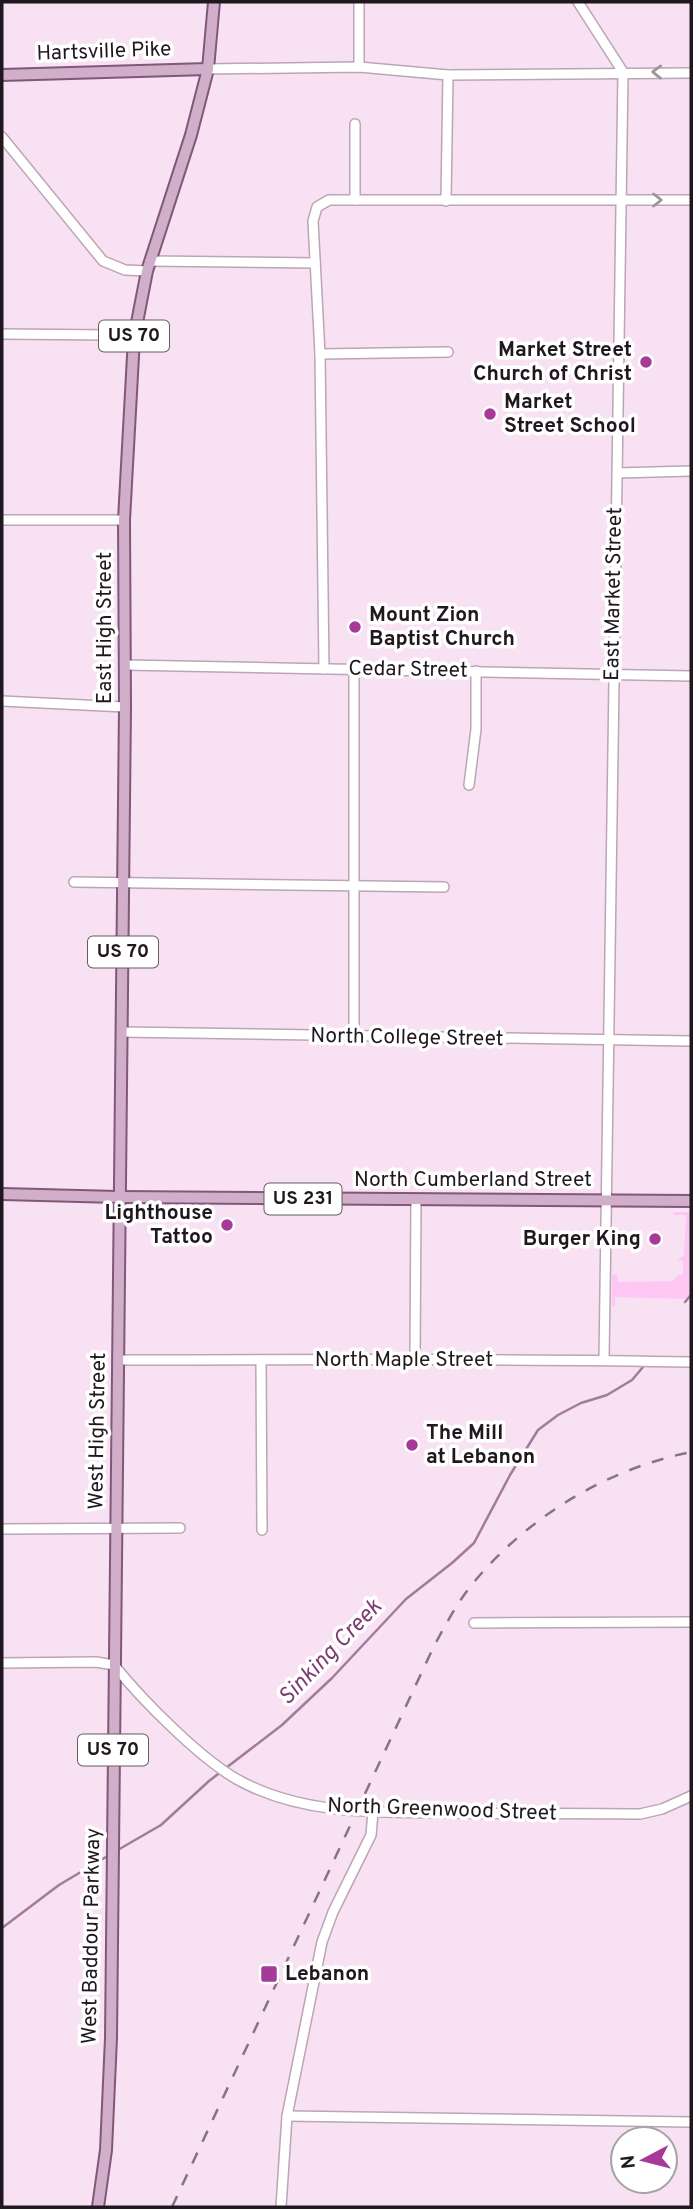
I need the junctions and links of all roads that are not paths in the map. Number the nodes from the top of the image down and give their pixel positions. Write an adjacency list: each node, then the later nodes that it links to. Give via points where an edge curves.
1 (214, 2): 5 (main road, US 70)
2 (359, 2): 4 (street)
3 (578, 2): 6 (street)
4 (359, 67): 5 (street); 9 (street)
5 (208, 69): 8 (main road, Hartsville Pike); 17 (main road, East High Street / US 70)
6 (623, 72): 7 (street, one-way to 6); 9 (street); 15 (street, East Market Street)
7 (691, 72)
8 (2, 75)
9 (448, 75): 14 (street)
10 (355, 124): 12 (street)
11 (2, 137): 17 (street, via 103,261 125,270)
12 (355, 200): 14 (street); 16 (street, via 329,200 317,207)
13 (691, 200): 15 (street, one-way to 13)
14 (446, 201): 15 (street)
15 (622, 201): 23 (street, East Market Street)
16 (315, 263): 17 (street); 21 (street)
17 (148, 266): 19 (main road, East High Street / US 70)
18 (2, 334): 19 (street)
19 (134, 338): 25 (main road, East High Street / US 70)
20 (448, 352): 21 (street)
21 (320, 354): 27 (street)
22 (691, 471): 23 (street)
23 (617, 473): 30 (street, East Market Street)
24 (2, 520): 25 (street)
25 (124, 520): 26 (main road, East High Street / US 70)
26 (125, 665): 27 (street, Cedar Street); 33 (main road, East High Street / US 70)
27 (324, 669): 28 (street, Cedar Street)
28 (354, 671): 29 (street, Cedar Street); 37 (street)
29 (475, 671): 30 (street, Cedar Street); 34 (street, via 476,729)
30 (613, 676): 31 (street, Cedar Street); 41 (street, East Market Street)
31 (691, 676)
32 (2, 701): 33 (street)
33 (125, 707): 35 (main road, East High Street / US 70)
34 (469, 785)
35 (123, 882): 36 (street); 37 (street); 39 (main road, East High Street / US 70)
36 (74, 883)
37 (352, 886): 38 (street); 40 (street)
38 (444, 887)
39 (122, 1032): 40 (street, North College Street); 44 (main road, East High Street / US 70)
40 (354, 1037): 41 (street, North College Street)
41 (609, 1041): 42 (street, North College Street); 46 (street, East Market Street)
42 (691, 1041)
43 (2, 1194): 44 (main road, North Cumberland Street / US 231)
44 (118, 1197): 45 (main road, North Cumberland Street / US 231); 49 (main road, West High Street / US 70)
45 (416, 1200): 46 (main road, North Cumberland Street / US 231); 51 (street)
46 (605, 1200): 47 (main road, North Cumberland Street / US 231); 48 (street, East Market Street)
47 (691, 1201)
48 (604, 1359): 51 (street, North Maple Street); 52 (street, North Maple Street)
49 (118, 1360): 50 (street, North Maple Street); 53 (main road, West High Street / US 70)
50 (261, 1360): 51 (street, North Maple Street); 56 (street)
51 (415, 1360)
52 (691, 1362)
53 (116, 1528): 54 (street); 55 (street); 60 (main road, West High Street / US 70)
54 (180, 1528)
55 (2, 1529)
56 (262, 1530)
57 (691, 1622): 58 (street)
58 (474, 1623)
59 (2, 1663): 60 (street)
60 (114, 1665): 62 (street, North Greenwood Street, via 214,1763 244,1783 298,1803); 65 (main road, West Baddour Parkway / US 70, via 109,2100)
61 (691, 1796): 62 (street, North Greenwood Street, via 640,1814)
62 (373, 1812): 63 (street, via 370,1835 323,1942)
63 (287, 2116): 64 (street); 66 (street)
64 (691, 2122)
65 (98, 2207)
66 (281, 2207)

